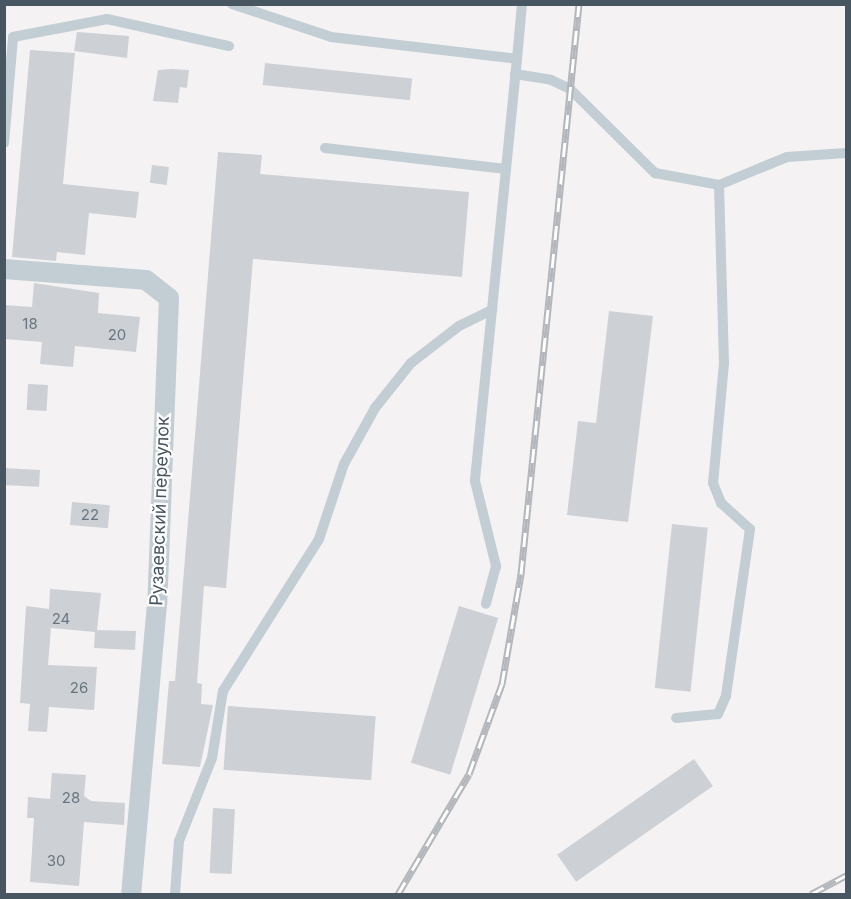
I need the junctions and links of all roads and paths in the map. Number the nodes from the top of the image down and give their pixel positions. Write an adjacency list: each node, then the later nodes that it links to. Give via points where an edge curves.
1 (232, 4): 5 (lane, via 331,37)
2 (522, 4): 5 (lane)
3 (9, 37): 4 (lane, via 107,19); 7 (lane)
4 (229, 46)
5 (517, 59): 6 (lane)
6 (515, 74): 10 (lane); 11 (lane, via 551,80 570,89 655,173)
7 (4, 143)
8 (325, 148): 10 (lane)
9 (846, 153): 11 (lane, via 787,157)
10 (506, 168): 13 (lane)
11 (719, 185): 15 (lane, via 724,363 713,483 721,503 750,529 726,696 718,714)
12 (4, 269): 16 (street, Рузаевский переулок, via 146,280 169,298 157,604)
13 (492, 310): 14 (lane, via 475,481 496,566); 17 (lane, via 459,326 411,363 375,408 344,464 319,538 223,691 212,758 179,841)
14 (486, 604)
15 (676, 718)
16 (131, 894)
17 (175, 894)

